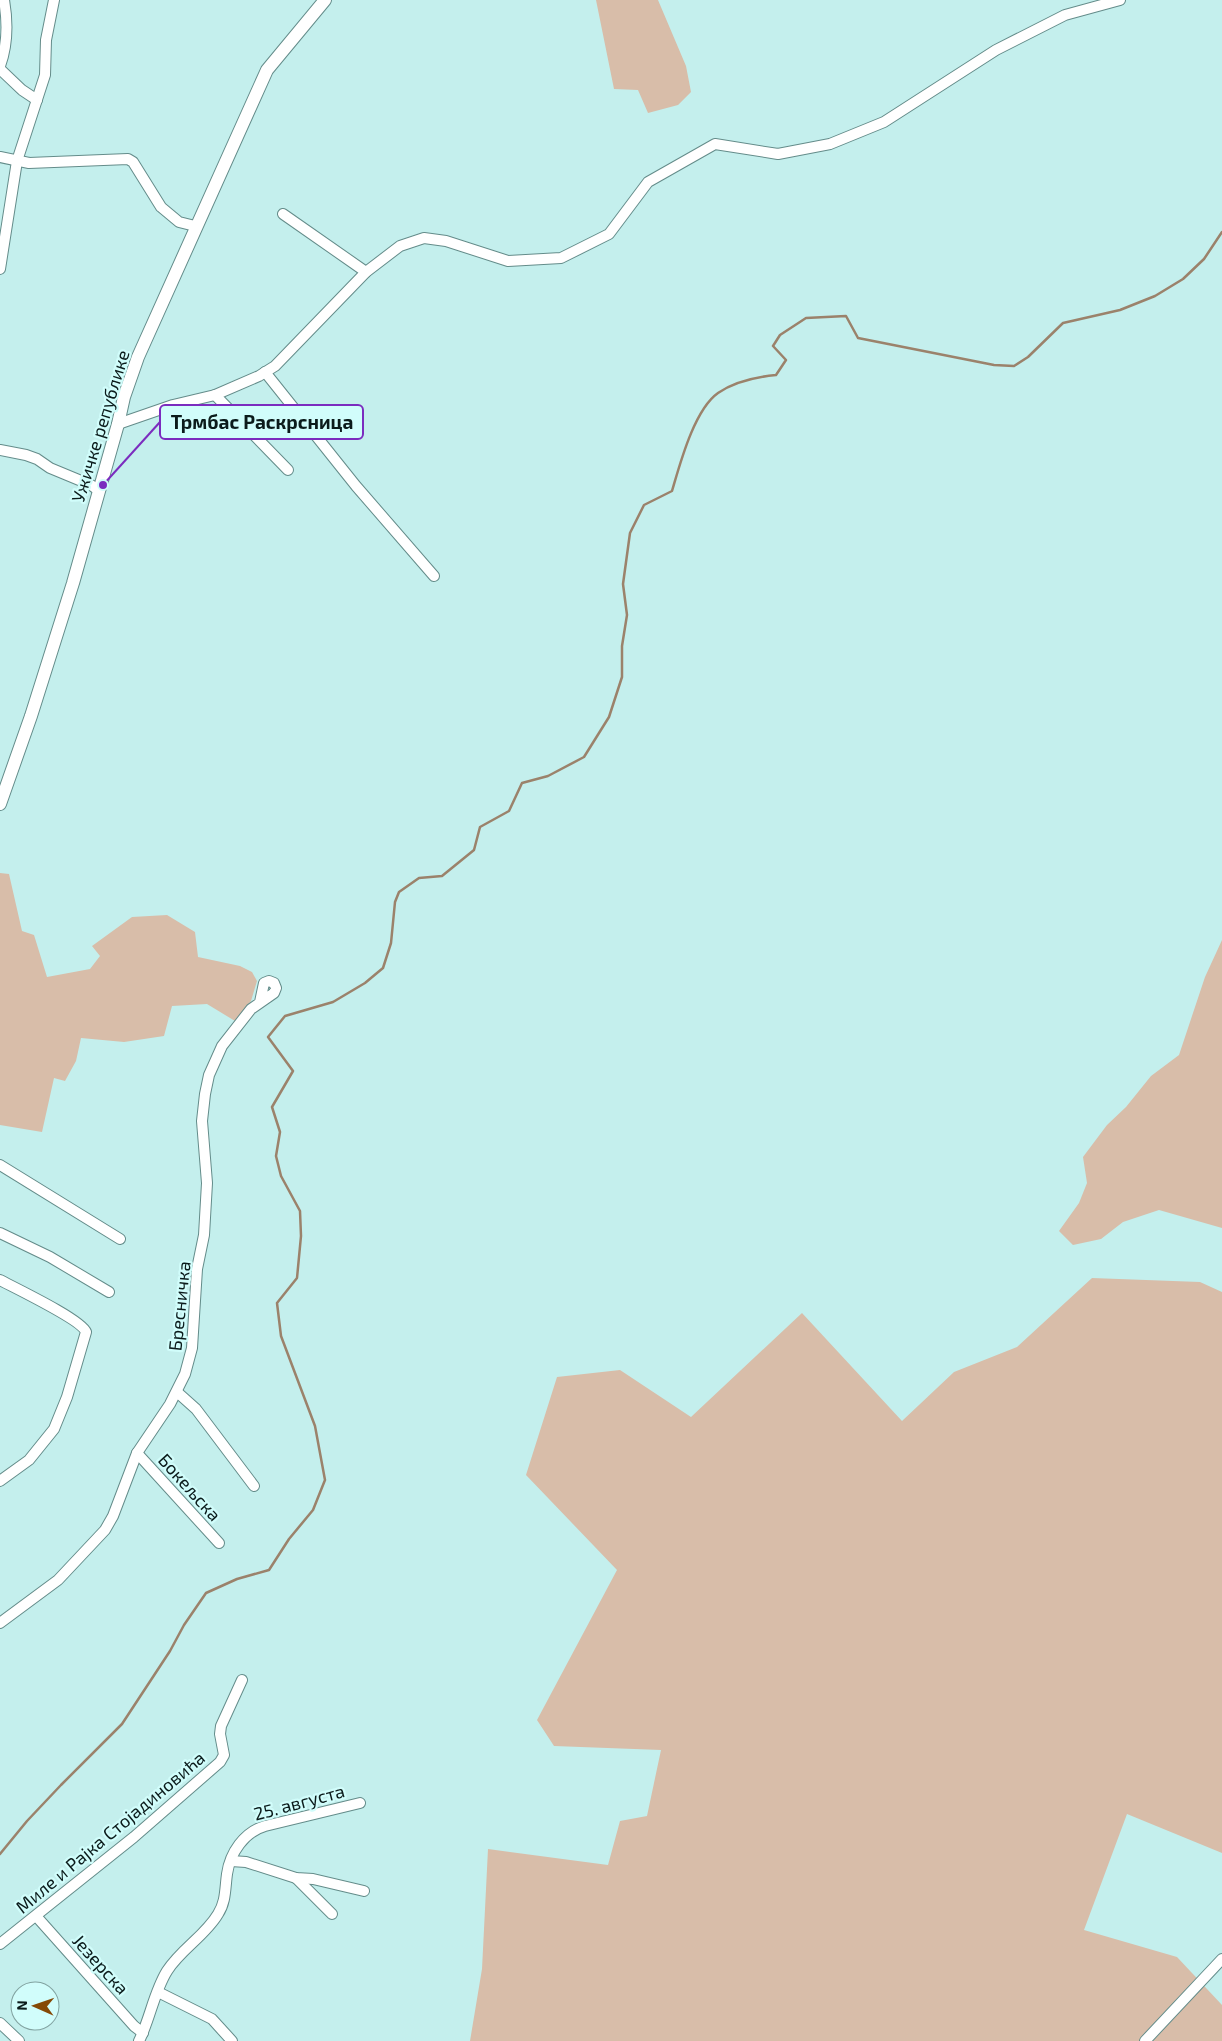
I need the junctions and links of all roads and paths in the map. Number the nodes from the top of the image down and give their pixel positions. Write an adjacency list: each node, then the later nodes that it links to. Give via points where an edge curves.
1 (4, 0): 5 (street, via 7,36)
2 (54, 0): 6 (street, via 46,40 44,75)
3 (324, 0): 10 (street, Ужичке републике, via 267,70)
4 (1120, 0): 12 (street, via 1056,19 996,50 884,122 830,144 778,154 716,144 648,182 609,234 561,258 508,261 446,241 424,238 400,246)
5 (0, 68): 6 (street)
6 (37, 100): 8 (street)
7 (0, 158): 8 (street)
8 (17, 161): 10 (street, via 128,159 161,207 179,222); 11 (street)
9 (282, 214): 12 (street)
10 (195, 226): 15 (street, Ужичке републике, via 132,370)
11 (0, 269)
12 (366, 272): 13 (street, via 275,366)
13 (265, 372): 14 (street); 19 (street, via 356,486)
14 (214, 395): 15 (street); 17 (street)
15 (118, 424): 18 (street, Ужичке републике)
16 (0, 450): 18 (street, via 36,459)
17 (288, 470)
18 (98, 490): 20 (street, Ужичке републике, via 73,583)
19 (434, 576)
20 (0, 804)
21 (260, 1002): 27 (street, Бресничка, via 222,1046 204,1094 202,1121 207,1183 204,1235 197,1269 190,1356)
22 (0, 1165): 24 (street)
23 (0, 1233): 26 (street, via 50,1257)
24 (120, 1239)
25 (0, 1280): 29 (street, via 60,1312 85,1328 86,1332 54,1429 29,1460)
26 (108, 1292)
27 (177, 1392): 28 (street, Бресничка); 30 (street, via 196,1409)
28 (137, 1453): 31 (street, Бокељска); 32 (street, Бресничка, via 113,1516 100,1536 58,1580)
29 (0, 1481)
30 (254, 1486)
31 (219, 1543)
32 (0, 1623)
33 (242, 1680): 39 (street, Миле и Рајка Стојадиновића, via 221,1726 223,1758 134,1837)
34 (360, 1803): 35 (street, 25. августа, via 254,1829 243,1840)
35 (231, 1861): 36 (street, via 246,1862); 42 (street, 25. августа, via 220,1910 199,1938 167,1971)
36 (296, 1878): 37 (street); 38 (street)
37 (364, 1891)
38 (332, 1914)
39 (36, 1916): 40 (street, Миле и Рајка Стојадиновића); 44 (street, Језерска)
40 (0, 1944)
41 (1220, 1961): 47 (street)
42 (158, 1992): 44 (street, 25. августа); 46 (street, via 212,2019)
43 (0, 2023): 45 (street)
44 (141, 2037)
45 (19, 2041)
46 (232, 2041)
47 (1145, 2041)

